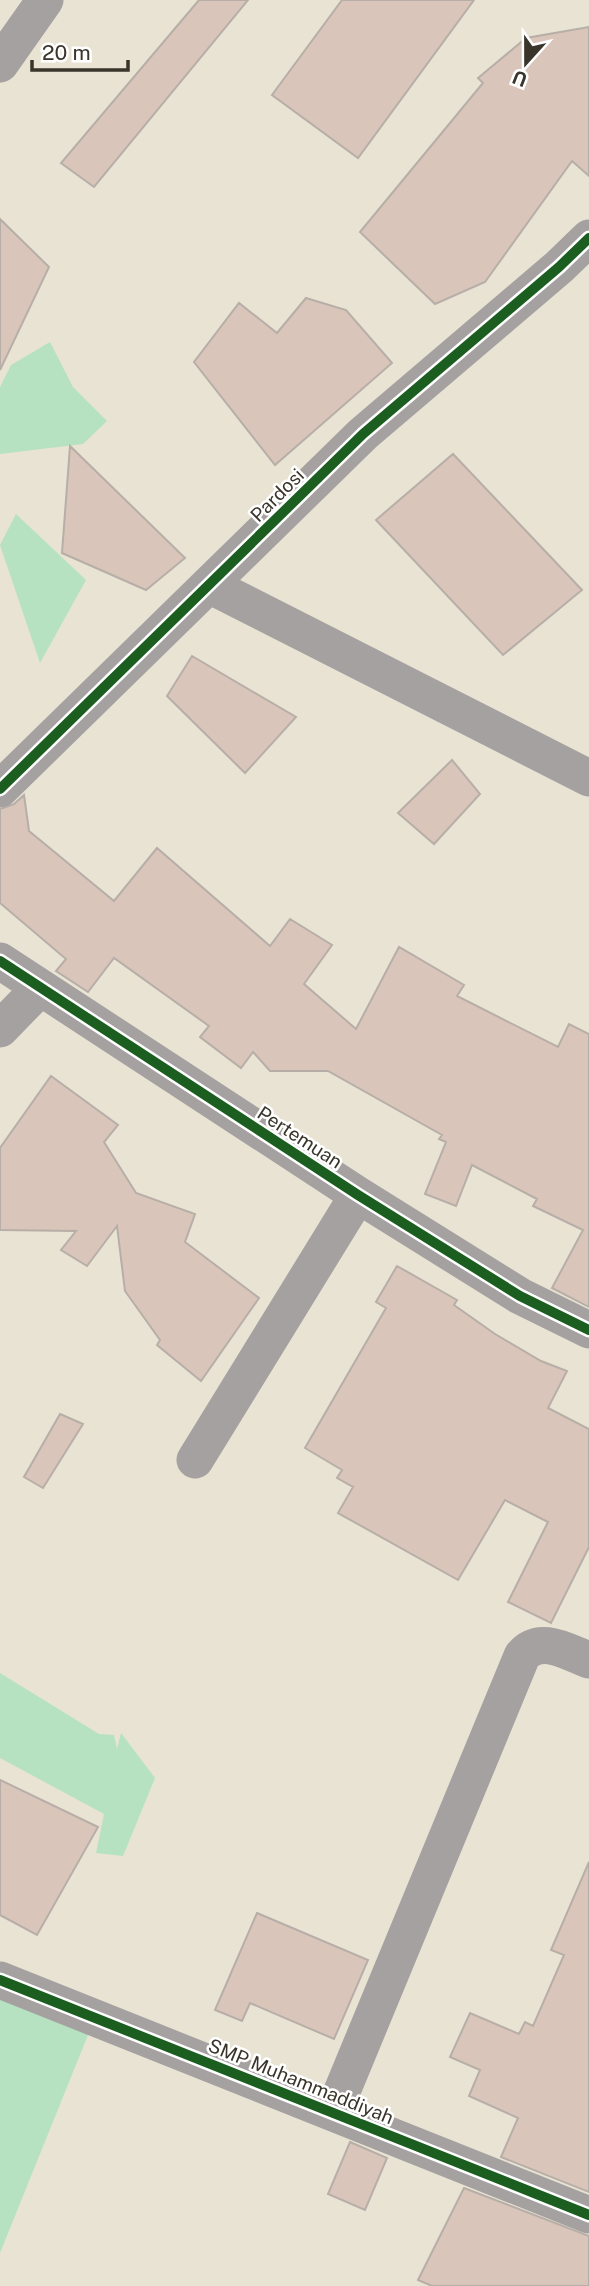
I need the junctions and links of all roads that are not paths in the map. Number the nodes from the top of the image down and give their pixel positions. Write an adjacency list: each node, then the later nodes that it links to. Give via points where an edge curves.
1 (45, 0): 2 (street)
2 (0, 64)
3 (589, 238): 4 (street, Pardosi, via 363,434)
4 (211, 586): 5 (street); 6 (street, Pardosi)
5 (589, 778)
6 (0, 789)
7 (0, 961): 8 (street, Pertemuan)
8 (40, 989): 9 (street); 10 (street, Pertemuan)
9 (0, 1029)
10 (358, 1195): 11 (street, Pertemuan, via 520,1296); 12 (street)
11 (589, 1330)
12 (195, 1460)
13 (589, 1660): 15 (street, via 537,1644 522,1656)
14 (0, 1980): 15 (street, SMP Muhammaddiyah)
15 (333, 2113): 16 (street, SMP Muhammaddiyah)
16 (589, 2215)

